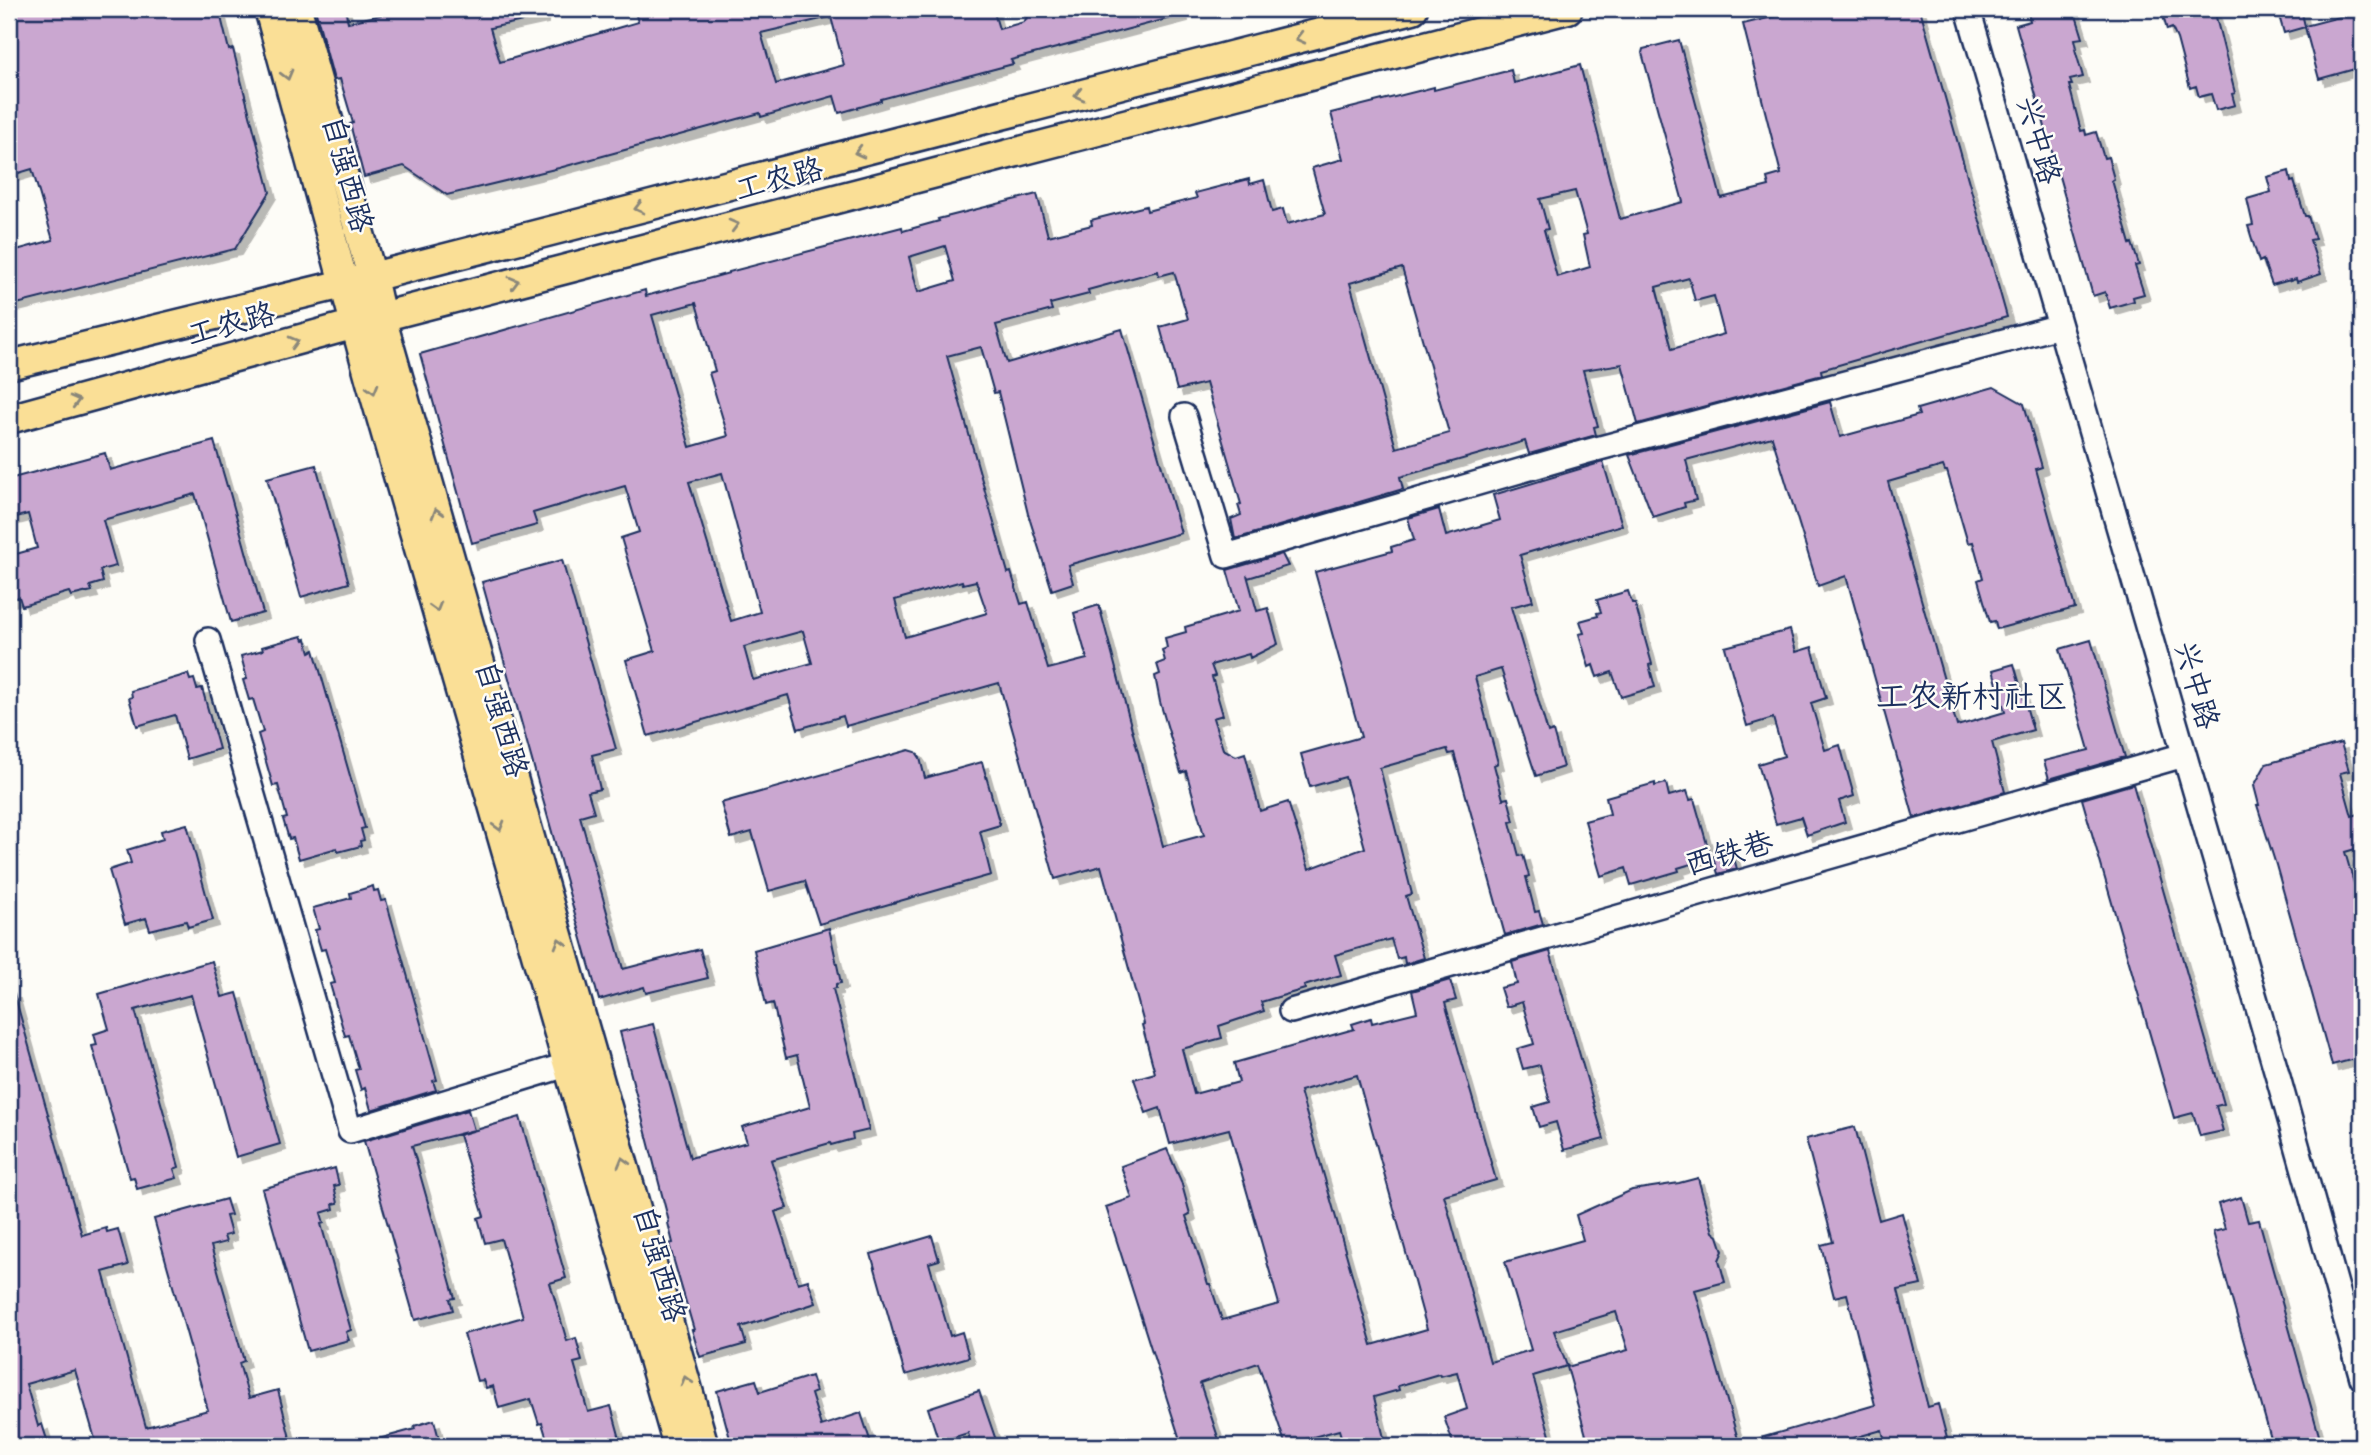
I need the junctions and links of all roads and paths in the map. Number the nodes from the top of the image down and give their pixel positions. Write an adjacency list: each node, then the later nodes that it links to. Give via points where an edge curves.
1 (269, 9): 7 (main road, 自强西路, one-way to 7)
2 (297, 9): 6 (main road, 自强西路)
3 (1413, 9): 6 (main road, 工农路, one-way to 6)
4 (1568, 9): 8 (main road, 工农路, one-way to 4)
5 (1968, 9): 9 (street, 兴中路)
6 (372, 277): 7 (main road, 工农路); 8 (main road, 自强西路)
7 (343, 284): 8 (main road, 自强西路); 10 (main road, 工农路)
8 (368, 321): 12 (main road, 工农路, one-way to 8); 16 (main road, 自强西路)
9 (2060, 326): 11 (street, via 1586,452 1226,556); 14 (street, 兴中路)
10 (9, 365)
11 (1184, 416)
12 (9, 419)
13 (208, 640): 16 (street, via 350,1131)
14 (2184, 755): 15 (street, 西铁巷); 17 (street, 兴中路)
15 (1292, 1011)
16 (581, 1061): 18 (main road, 自强西路); 19 (main road, 自强西路, one-way to 16)
17 (2362, 1378)
18 (678, 1446)
19 (705, 1446)

